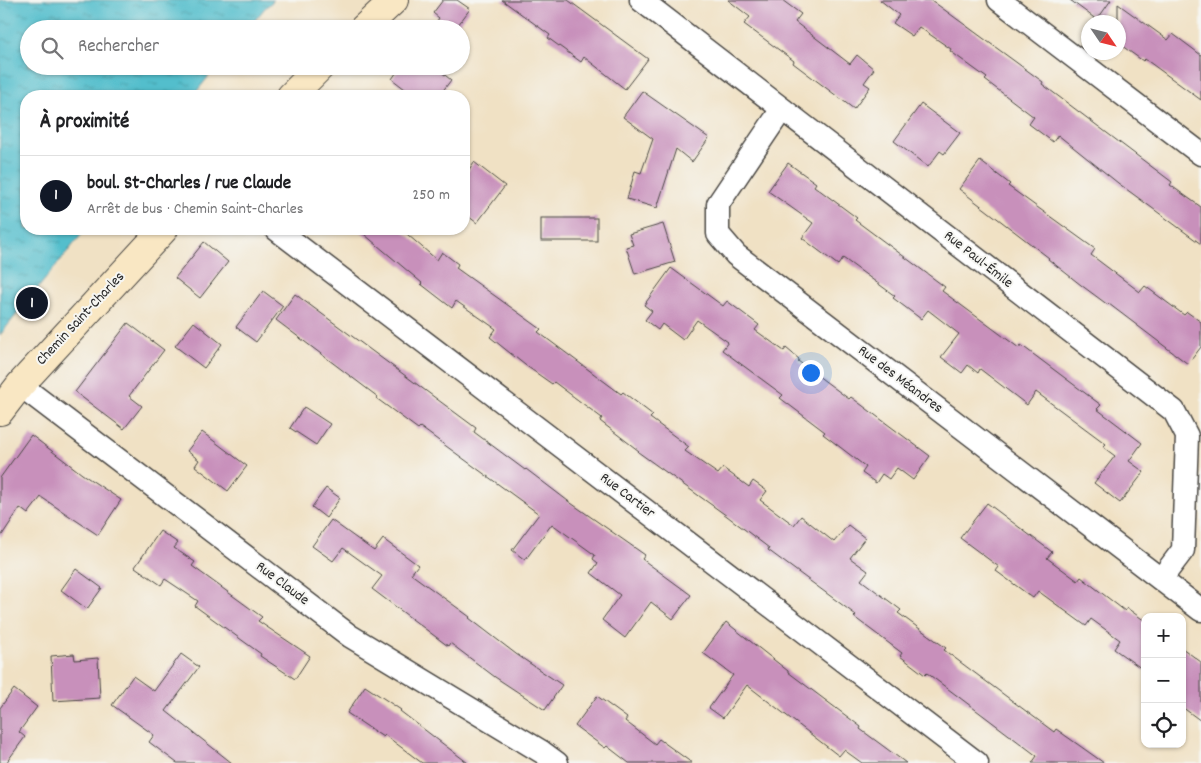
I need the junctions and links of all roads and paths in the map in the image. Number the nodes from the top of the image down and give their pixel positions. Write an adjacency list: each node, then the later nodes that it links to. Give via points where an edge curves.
1 (394, 0): 4 (main road)
2 (641, 0): 7 (street, Rue Paul-Émile)
3 (999, 0): 8 (street)
4 (373, 20)
5 (312, 75): 6 (main road)
6 (297, 90)
7 (782, 109): 13 (street, Rue Paul-Émile, via 1174,411 1187,436 1183,550); 13 (street, Rue des Méandres, via 718,204 718,234 736,255)
8 (1201, 154)
9 (158, 235): 11 (main road, Chemin Saint-Charles)
10 (284, 235): 16 (street, Rue Cartier)
11 (20, 385): 12 (main road, Chemin Saint-Charles); 15 (street, Rue Claude, via 350,636)
12 (0, 411)
13 (1161, 579): 14 (street, Rue des Méandres)
14 (1201, 610)
15 (557, 763)
16 (977, 763)

